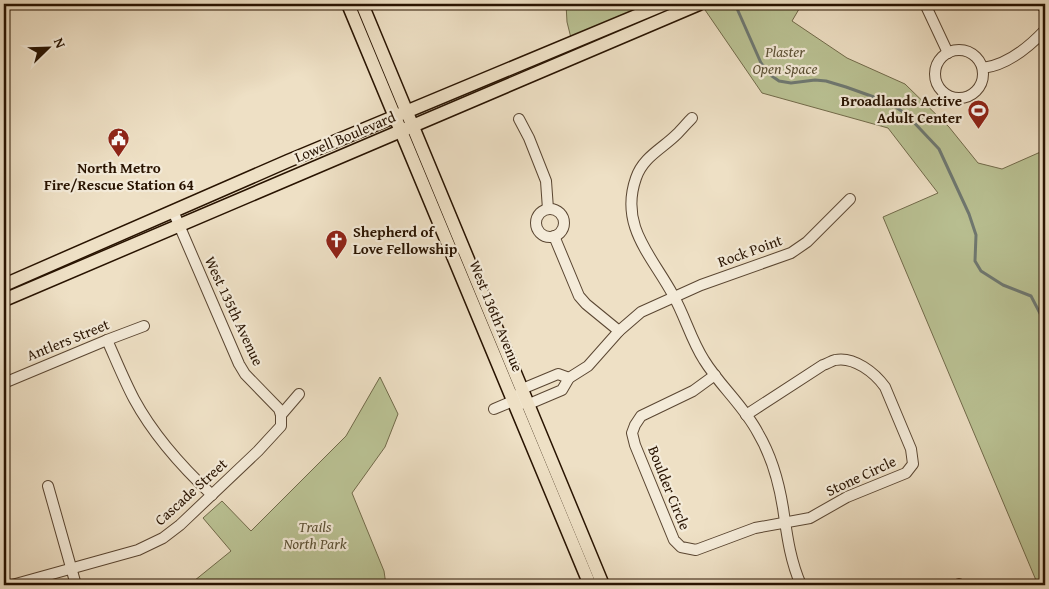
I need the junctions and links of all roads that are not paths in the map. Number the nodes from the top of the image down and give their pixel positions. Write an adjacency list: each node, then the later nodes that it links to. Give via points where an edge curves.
1 (348, 4): 12 (main road, West 136th Avenue)
2 (362, 4): 11 (main road, West 136th Avenue)
3 (665, 4): 11 (main road, Lowell Boulevard)
4 (699, 4): 15 (main road, Lowell Boulevard)
5 (925, 4): 9 (street)
6 (1041, 4): 7 (street)
7 (1045, 8)
8 (1045, 30): 10 (street, via 1016,54)
9 (948, 53): 10 (street, via 969,52); 10 (street, via 941,58 935,74 940,89 952,98 966,98 979,90)
10 (983, 68)
11 (407, 112): 12 (main road, Lowell Boulevard); 15 (main road, West 136th Avenue)
12 (394, 117): 16 (main road, West 136th Avenue); 19 (main road, Lowell Boulevard)
13 (519, 118): 18 (street, via 546,181)
14 (692, 118): 23 (street, via 644,161 632,196 631,215 635,231)
15 (413, 125): 16 (main road, Lowell Boulevard); 31 (main road, West 136th Avenue)
16 (400, 131): 20 (main road, Lowell Boulevard); 33 (main road, West 136th Avenue)
17 (850, 199): 23 (street, Rock Point, via 807,242 791,253)
18 (548, 209): 21 (street, via 563,217 562,230); 21 (street, via 538,215 536,224 539,232)
19 (173, 211): 20 (street, West 135th Avenue); 22 (main road, Lowell Boulevard)
20 (179, 225): 24 (main road, Lowell Boulevard); 36 (street, West 135th Avenue, via 239,364 251,381 279,408)
21 (554, 236): 26 (street, via 579,296)
22 (4, 285)
23 (674, 296): 26 (street, via 641,312); 28 (street, via 694,342)
24 (4, 300)
25 (144, 326): 27 (street, Antlers Street)
26 (619, 331): 29 (street, via 588,366)
27 (107, 340): 30 (street, Antlers Street); 39 (street, via 142,413 160,439)
28 (715, 375): 37 (street); 40 (street, Boulder Circle, via 693,391 641,416 632,433 671,534 681,547 696,550 755,528)
29 (570, 378): 31 (street, via 558,374); 34 (street, via 562,390)
30 (4, 383)
31 (522, 389): 33 (street); 34 (main road, West 136th Avenue)
32 (299, 394): 36 (street, Cascade Street)
33 (513, 401): 34 (street); 35 (street); 44 (main road, West 136th Avenue)
34 (529, 404): 45 (main road, West 136th Avenue)
35 (494, 409)
36 (281, 415): 39 (street, Cascade Street, via 281,426)
37 (746, 416): 40 (street, via 767,451); 40 (street, Stone Circle, via 824,365 845,360 879,378 911,449 914,464 906,473 847,497 810,518)
38 (48, 486): 41 (street)
39 (212, 495): 41 (street, Cascade Street, via 180,525 154,543)
40 (785, 523): 46 (street, via 795,572)
41 (71, 569): 42 (street, Cascade Street); 43 (street)
42 (12, 585)
43 (76, 585)
44 (590, 585)
45 (602, 585)
46 (801, 585)

